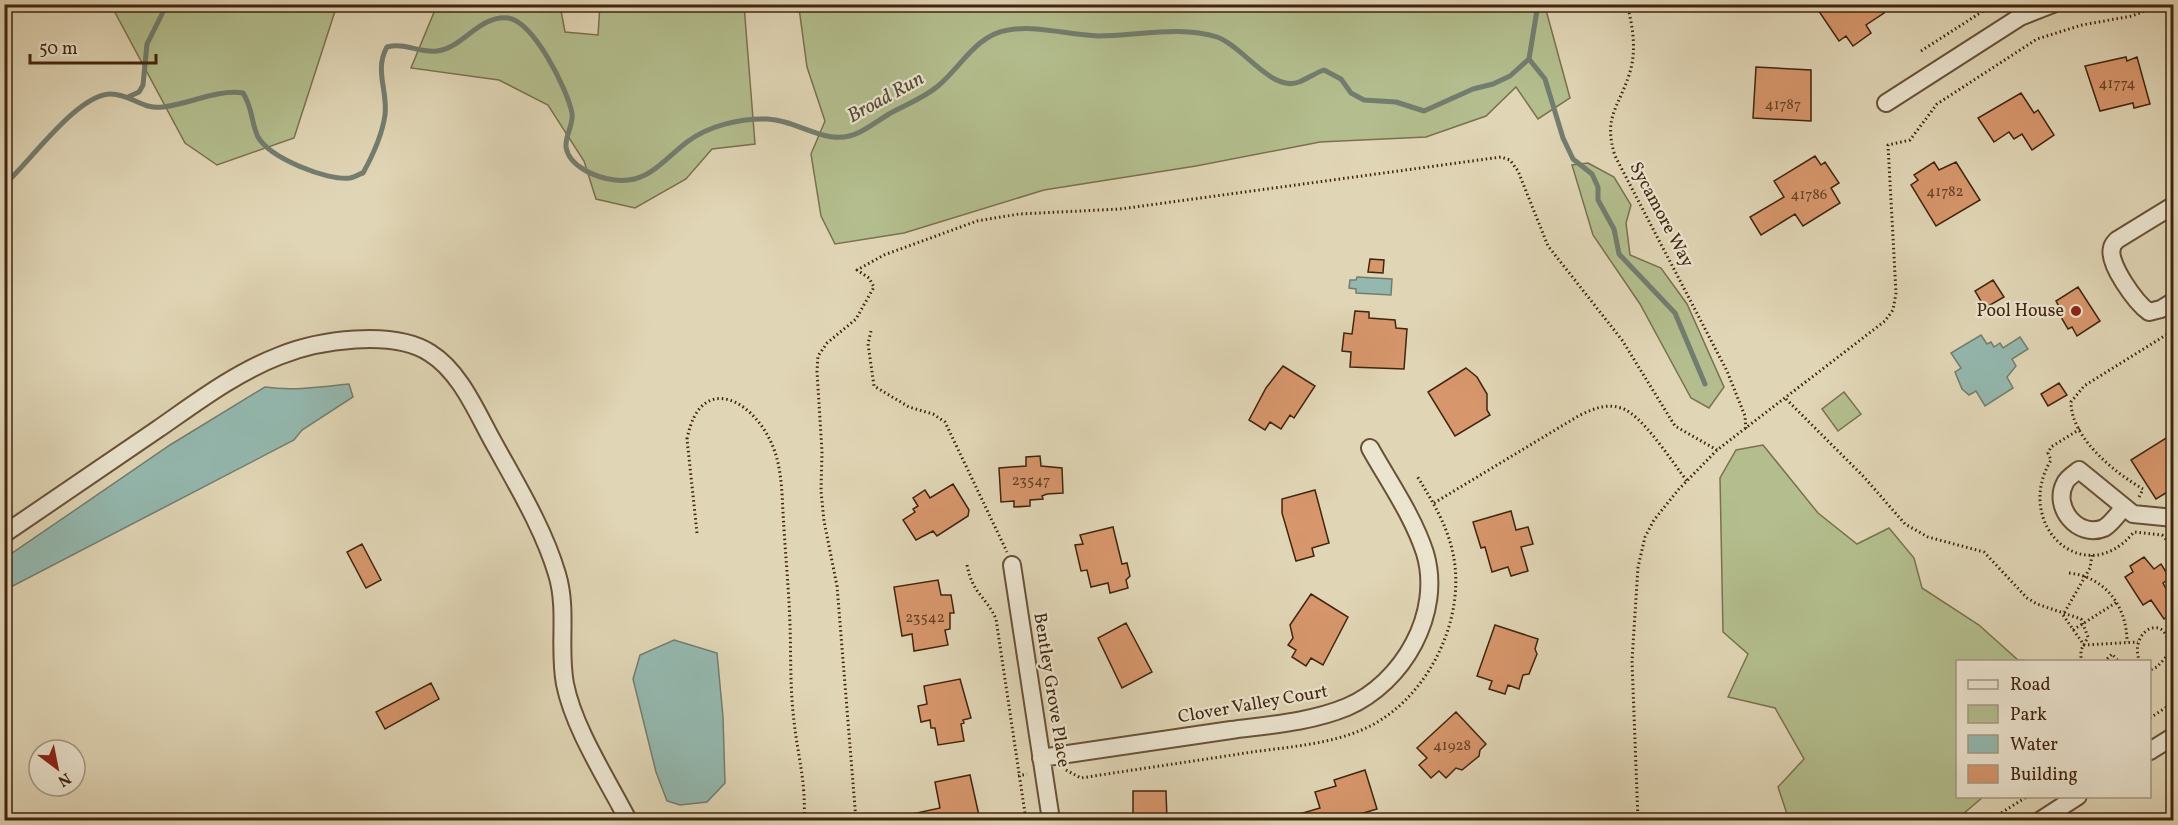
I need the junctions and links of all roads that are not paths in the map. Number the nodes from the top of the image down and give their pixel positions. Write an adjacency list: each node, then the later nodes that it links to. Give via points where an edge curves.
1 (2053, 4): 2 (street, via 2020,17)
2 (1886, 103)
3 (2174, 205): 4 (street, via 2117,240 2111,248 2112,261 2139,305 2149,312)
4 (2174, 301)
5 (1370, 448): 12 (street, Clover Valley Court, via 1415,529 1425,555 1428,589 1424,622 1412,648 1380,685 1363,699 1318,717)
6 (2130, 504): 7 (street, via 2133,514)
7 (2174, 518)
8 (4, 534): 14 (street, via 224,384 277,356 302,348 353,341 418,346 456,377 549,550 561,588 563,668 570,703)
9 (1012, 565): 12 (street, Bentley Grove Place)
10 (2174, 736): 11 (street)
11 (2151, 750)
12 (1043, 765): 15 (street, Bentley Grove Place)
13 (2075, 798): 16 (street)
14 (628, 820)
15 (1051, 820)
16 (2041, 820)

